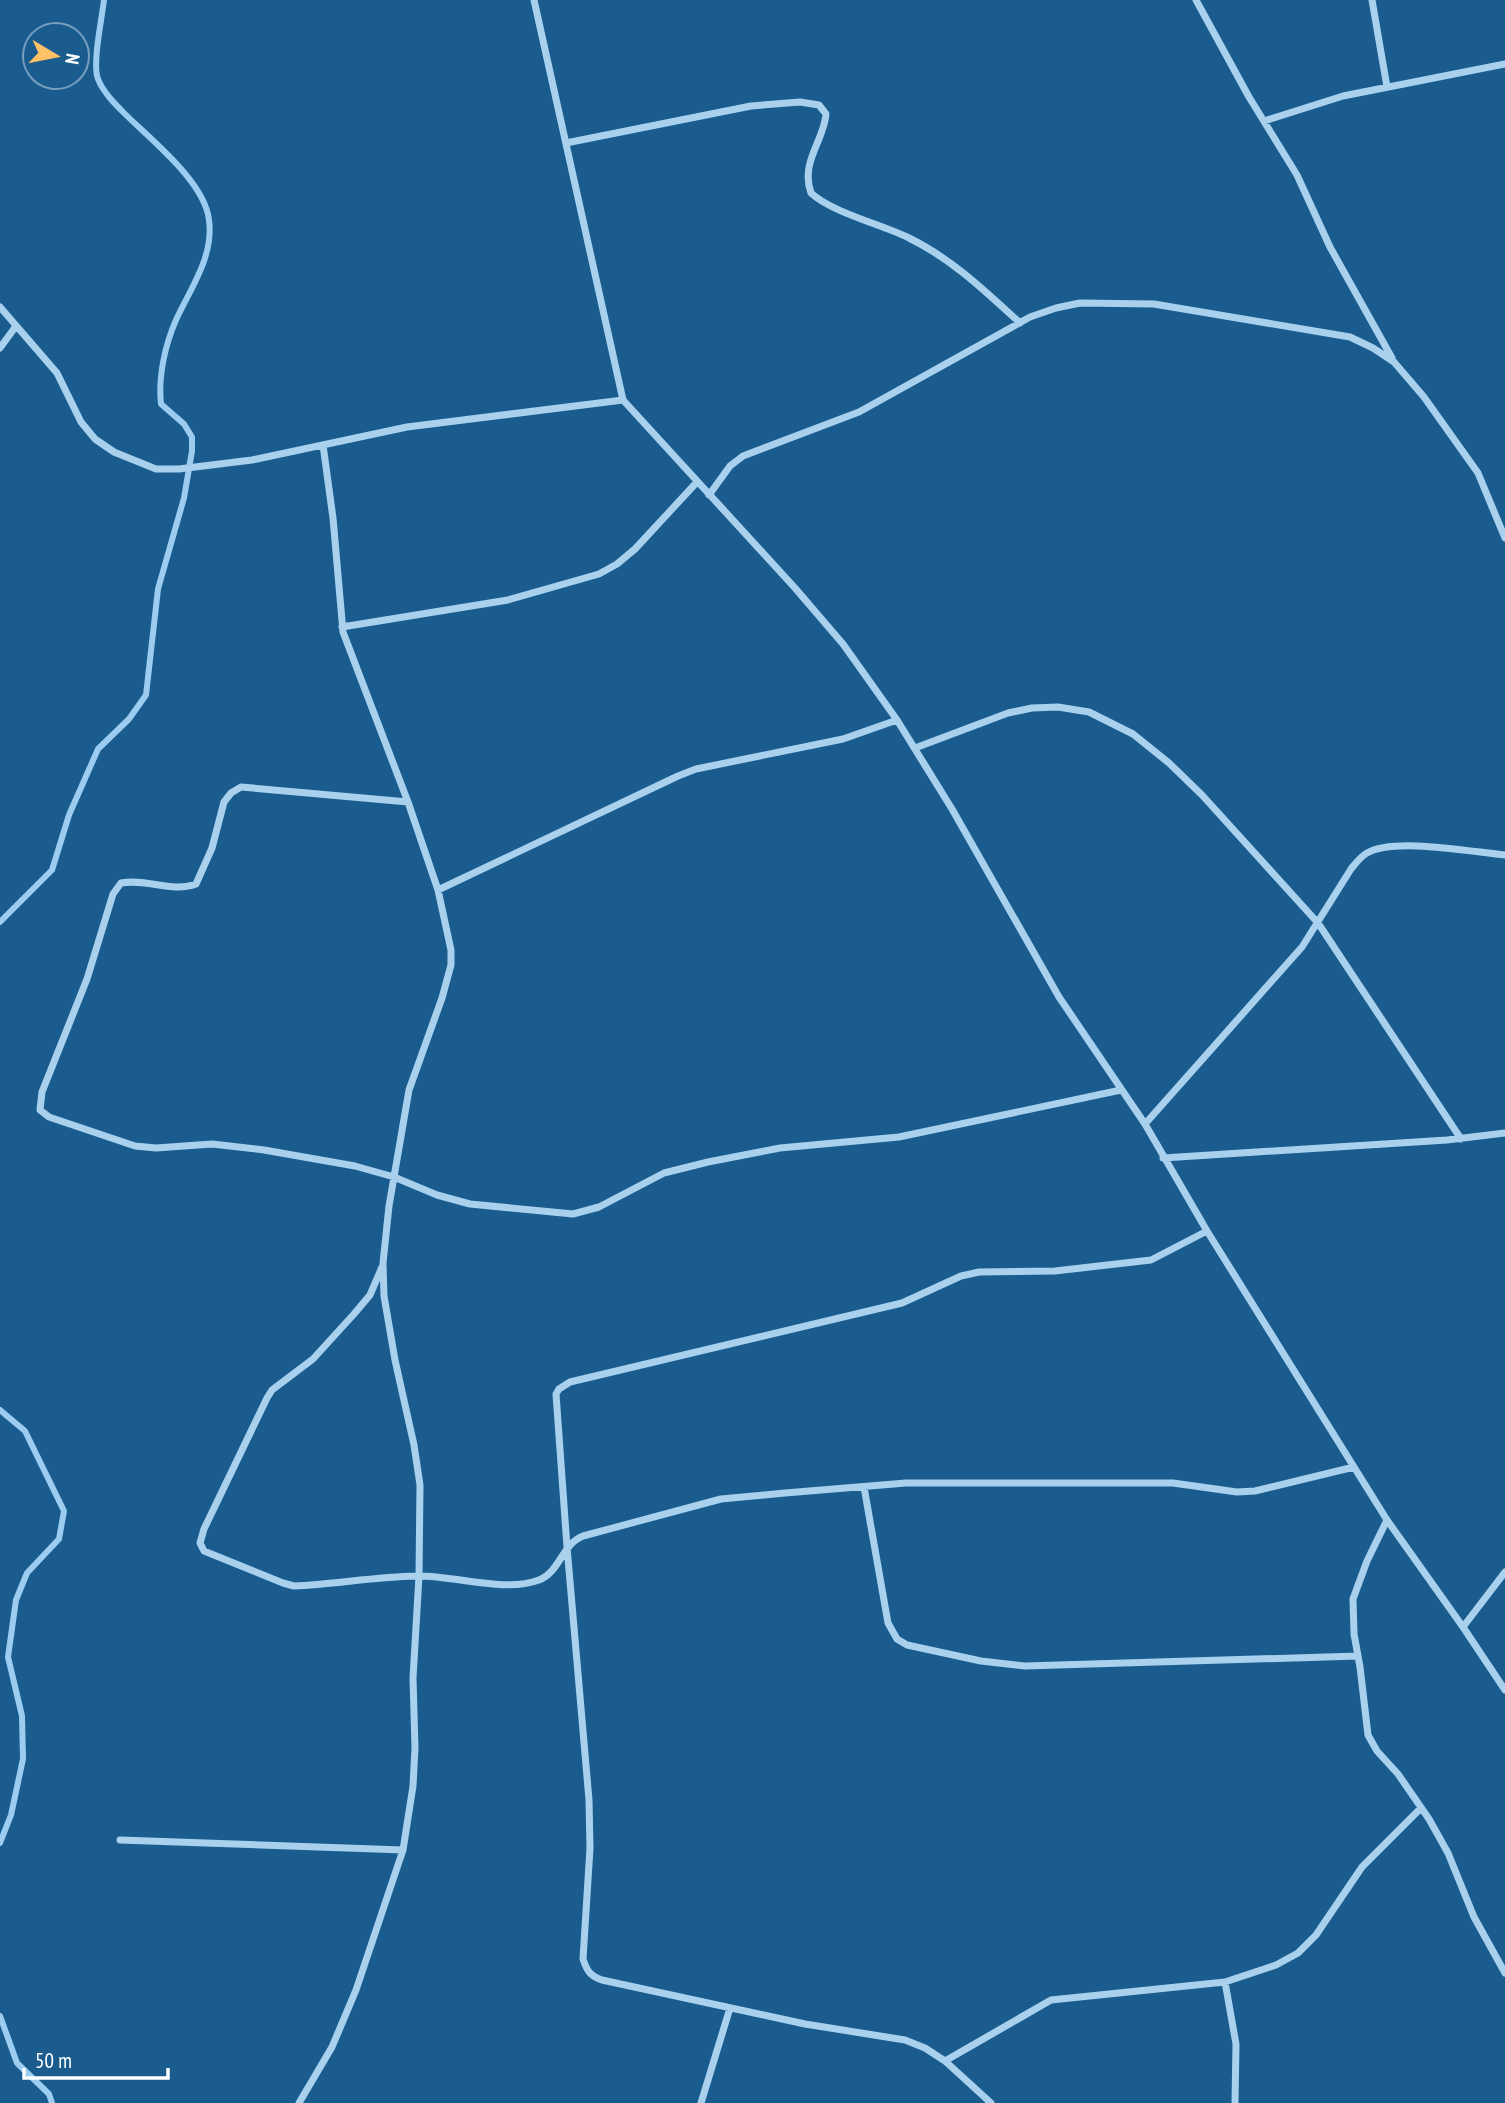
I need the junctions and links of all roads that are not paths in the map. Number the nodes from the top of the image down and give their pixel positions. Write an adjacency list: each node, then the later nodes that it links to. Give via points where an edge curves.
1 (534, 0): 7 (street)
2 (1196, 0): 6 (street)
3 (1372, 0): 5 (street)
4 (1505, 64): 5 (street)
5 (1387, 87): 6 (street)
6 (1264, 121): 12 (street)
7 (566, 143): 9 (street, via 751,106 819,105 826,114 812,155 811,193 936,252); 13 (street)
8 (0, 307): 10 (street)
9 (1020, 323): 12 (street, via 1080,303 1154,304 1350,337); 16 (street, via 859,412 743,456)
10 (16, 326): 11 (street); 14 (street, via 57,373 81,422 95,439 139,463 156,469 179,468)
11 (0, 348)
12 (1394, 362): 17 (street, via 1478,473)
13 (623, 400): 14 (street, via 407,426); 15 (street)
14 (323, 445): 18 (street)
15 (697, 482): 16 (street); 18 (street, via 635,549 599,574 509,600)
16 (709, 495): 19 (street, via 803,597)
17 (1505, 538)
18 (342, 627): 21 (street)
19 (897, 720): 20 (street); 23 (street, via 843,739 695,769)
20 (915, 748): 24 (street, via 1032,708 1089,712 1108,720 1133,734 1202,795); 25 (street, via 1059,997)
21 (408, 802): 23 (street); 30 (street, via 241,787 224,802 212,848 196,884 121,883 113,894 87,979 39,1105 49,1117 135,1146 234,1146 322,1159)
22 (1505, 855): 24 (street, via 1411,846 1368,852 1351,869)
23 (438, 890): 30 (street, via 451,965 409,1090)
24 (1318, 923): 26 (street, via 1303,947); 28 (street)
25 (1121, 1090): 26 (street); 30 (street, via 899,1137 780,1148 708,1162 664,1173 573,1214 470,1204)
26 (1145, 1124): 29 (street)
27 (1505, 1133): 28 (street)
28 (1461, 1139): 29 (street)
29 (1163, 1158): 31 (street)
30 (394, 1177): 32 (street)
31 (1207, 1231): 33 (street); 36 (street, via 1151,1260 1055,1271 979,1272 902,1303 563,1385 556,1401)
32 (383, 1264): 38 (street, via 384,1297 420,1485); 38 (street, via 370,1295 355,1314 313,1359 272,1390 200,1546 294,1586)
33 (1354, 1467): 34 (street, via 1237,1492 1172,1483); 35 (street)
34 (864, 1487): 36 (street, via 721,1499 583,1536); 40 (street, via 888,1623 897,1639 907,1645 1025,1666)
35 (1387, 1520): 39 (street); 40 (street, via 1353,1599)
36 (567, 1547): 38 (street, via 550,1572 529,1582); 47 (street, via 589,1800 586,1970 602,1980)
37 (1505, 1572): 39 (street)
38 (419, 1576): 44 (street, via 412,1678 413,1786)
39 (1463, 1627): 41 (street)
40 (1358, 1656): 42 (street, via 1368,1735)
41 (1505, 1690)
42 (1421, 1808): 45 (street, via 1448,1853 1474,1917); 46 (street, via 1362,1867 1298,1954)
43 (120, 1840): 44 (street)
44 (403, 1850): 49 (street, via 356,1990 332,2047)
45 (1505, 1973)
46 (1225, 1982): 48 (street, via 1051,2000); 52 (street, via 1236,2045)
47 (730, 2008): 48 (street, via 905,2040); 50 (street)
48 (945, 2062): 51 (street)
49 (299, 2103)
50 (701, 2103)
51 (991, 2103)
52 (1235, 2103)

